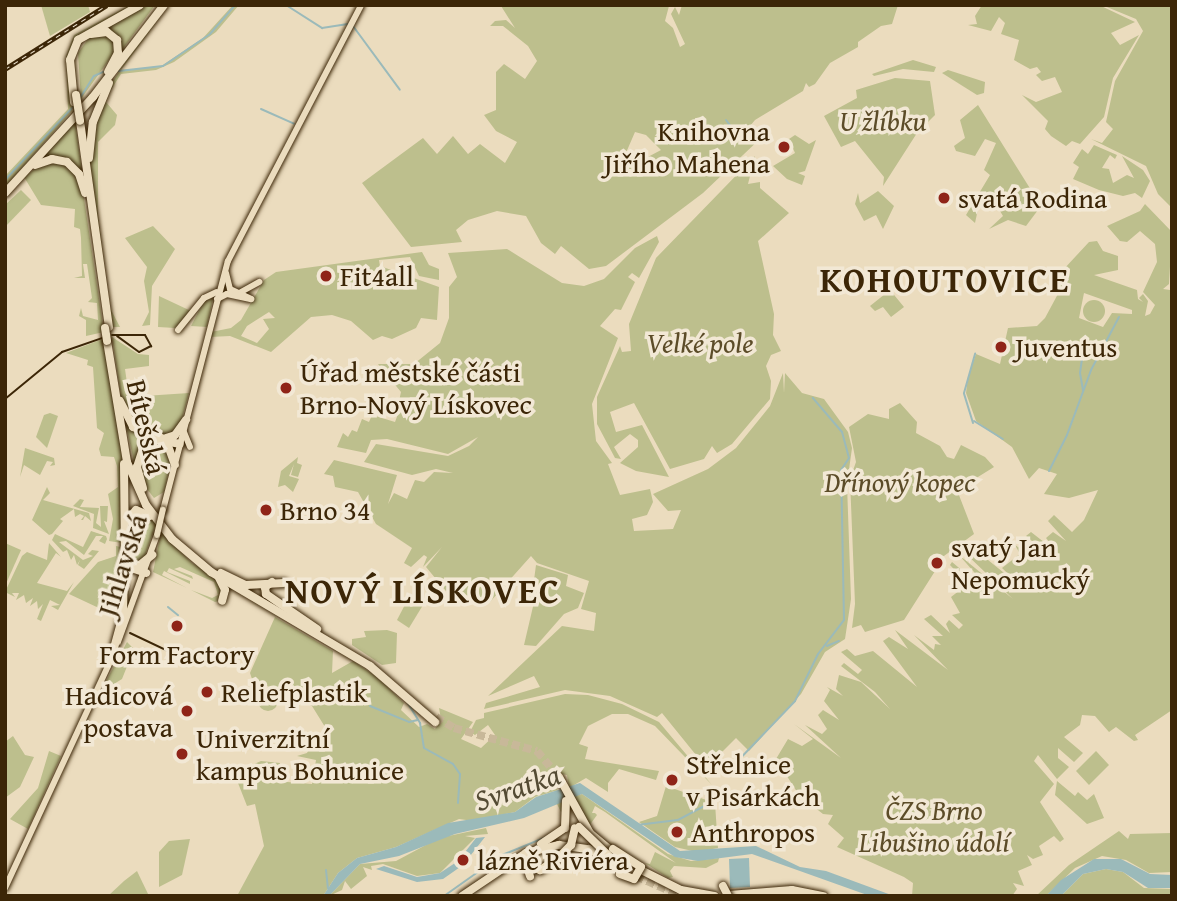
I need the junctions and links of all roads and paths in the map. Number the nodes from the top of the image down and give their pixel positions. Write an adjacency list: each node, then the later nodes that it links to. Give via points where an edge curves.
1 (140, 5): 5 (highway, via 78,40 70,56)
2 (162, 5): 4 (highway); 6 (highway)
3 (361, 5): 13 (main road, Jihlavská)
4 (144, 34): 11 (highway); 12 (highway, via 109,83 95,116 89,144)
5 (72, 74): 6 (highway, via 79,46 86,37 102,31 112,35 118,46); 7 (highway)
6 (107, 74): 8 (highway)
7 (75, 97): 8 (highway, bridge); 9 (highway, bridge)
8 (75, 112): 9 (highway, bridge); 10 (highway)
9 (79, 123): 12 (highway)
10 (5, 187)
11 (5, 193): 12 (highway, via 35,166 55,159 76,170)
12 (90, 205): 21 (highway, Bítešská, bridge)
13 (233, 247): 15 (main road, Jihlavská); 16 (main road, via 225,280)
14 (259, 282): 16 (main road)
15 (216, 296): 16 (main road); 18 (main road, via 204,298); 23 (main road, Jihlavská)
16 (242, 296): 17 (main road)
17 (246, 307)
18 (187, 322): 19 (main road); 20 (main road)
19 (192, 329)
20 (178, 330)
21 (109, 341): 22 (highway, Bítešská); 24 (highway, Bítešská)
22 (118, 397): 25 (highway, via 134,428); 29 (highway, Bítešská, via 133,467)
23 (185, 424): 25 (highway); 26 (main road, Jihlavská); 27 (main road)
24 (121, 437): 30 (highway, Bítešská, via 136,486); 31 (highway)
25 (165, 440): 26 (highway); 28 (highway, via 172,448); 29 (highway, via 146,446 137,464)
26 (180, 444): 28 (main road, Jihlavská)
27 (190, 447)
28 (175, 465): 29 (main road, Jihlavská)
29 (159, 511): 30 (main road, Jihlavská, bridge); 34 (highway, Bítešská, via 184,547)
30 (159, 532): 32 (main road, Jihlavská); 33 (highway, via 143,510 129,514 127,556); 34 (highway, Bítešská)
31 (124, 555): 35 (highway, via 131,568); 40 (highway, via 123,615)
32 (152, 555): 33 (highway); 35 (main road, Jihlavská)
33 (136, 568): 35 (highway)
34 (216, 572): 36 (highway, via 247,585); 38 (highway, Bítešská); 38 (highway, via 224,586 225,603 238,592); 39 (highway, Bítešská)
35 (146, 573): 40 (main road, Jihlavská)
36 (272, 582): 37 (highway); 39 (highway, via 265,587 266,594)
37 (284, 583)
38 (254, 598): 41 (highway, Bítešská, via 370,666)
39 (317, 629): 41 (highway, Bítešská, via 372,663)
40 (111, 659): 56 (main road, Jihlavská)
41 (405, 692): 42 (highway, Bítešská)
42 (436, 719)
43 (559, 781): 44 (highway)
44 (569, 805): 45 (highway); 46 (highway); 49 (highway, via 568,821 560,834)
45 (577, 827): 50 (highway, bridge); 51 (highway, bridge, via 571,845)
46 (590, 833): 50 (highway); 53 (highway)
47 (576, 846): 48 (highway); 53 (highway); 53 (highway, bridge, via 630,879)
48 (540, 848): 49 (highway); 52 (highway)
49 (526, 852): 51 (highway, via 535,869); 53 (highway, via 561,841 596,846); 54 (highway); 59 (highway)
50 (611, 853): 53 (highway, bridge, via 638,863)
51 (553, 862): 54 (highway)
52 (509, 863): 54 (highway, via 523,862); 60 (highway)
53 (637, 871): 61 (highway); 61 (highway); 62 (highway, via 681,890)
54 (534, 873)
55 (723, 887): 63 (highway, bridge)
56 (5, 888)
57 (809, 893): 58 (highway); 63 (highway); 64 (highway); 66 (highway)
58 (785, 895): 65 (highway)
59 (457, 896)
60 (462, 896)
61 (687, 896)
62 (715, 896)
63 (728, 896)
64 (747, 896)
65 (768, 896)
66 (823, 896)

